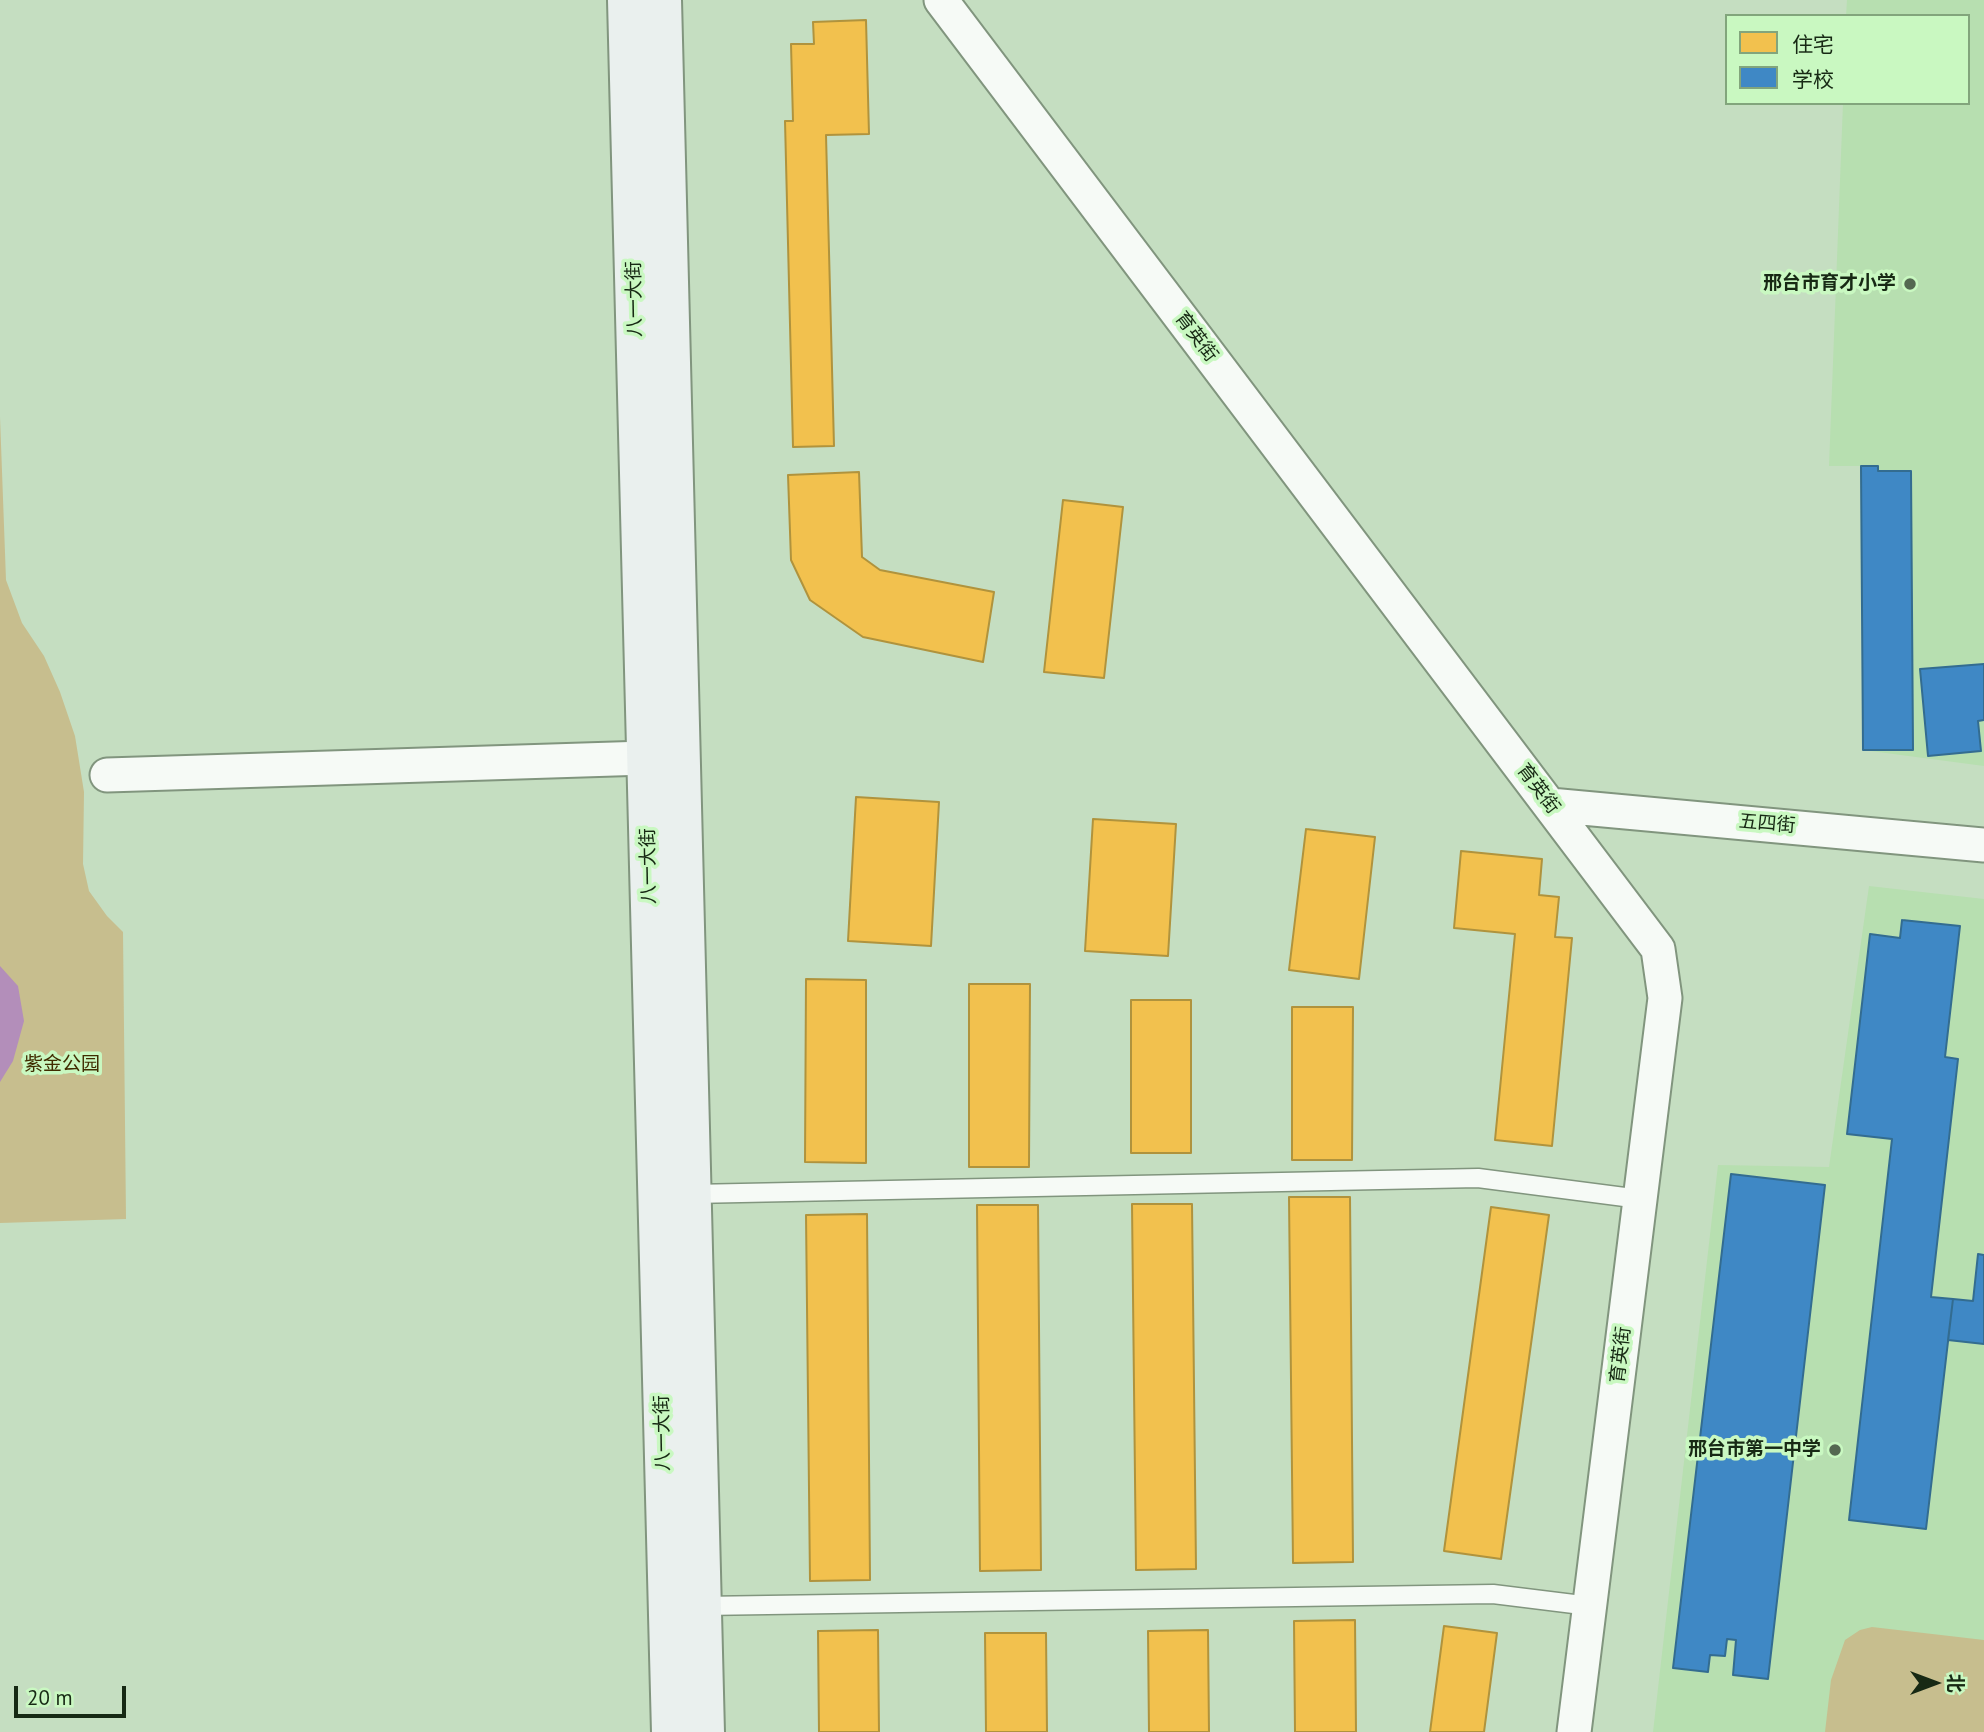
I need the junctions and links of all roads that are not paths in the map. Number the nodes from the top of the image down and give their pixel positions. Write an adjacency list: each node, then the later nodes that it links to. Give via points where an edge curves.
1 (627, 0): 4 (street, 八一大街)
2 (662, 0): 8 (street, 八一大街)
3 (941, 0): 6 (street, 育英街)
4 (646, 758): 5 (street); 12 (street, 八一大街)
5 (107, 775)
6 (1550, 805): 7 (street, 五四街); 9 (street, 育英街, via 1658,949 1665,998)
7 (1984, 845)
8 (692, 1194): 9 (lane, via 1478,1178); 10 (street, 八一大街)
9 (1640, 1199): 11 (street, 育英街)
10 (702, 1606): 11 (lane, via 1493,1594); 13 (street, 八一大街)
11 (1590, 1606): 14 (street, 育英街)
12 (671, 1732)
13 (705, 1732)
14 (1574, 1732)

